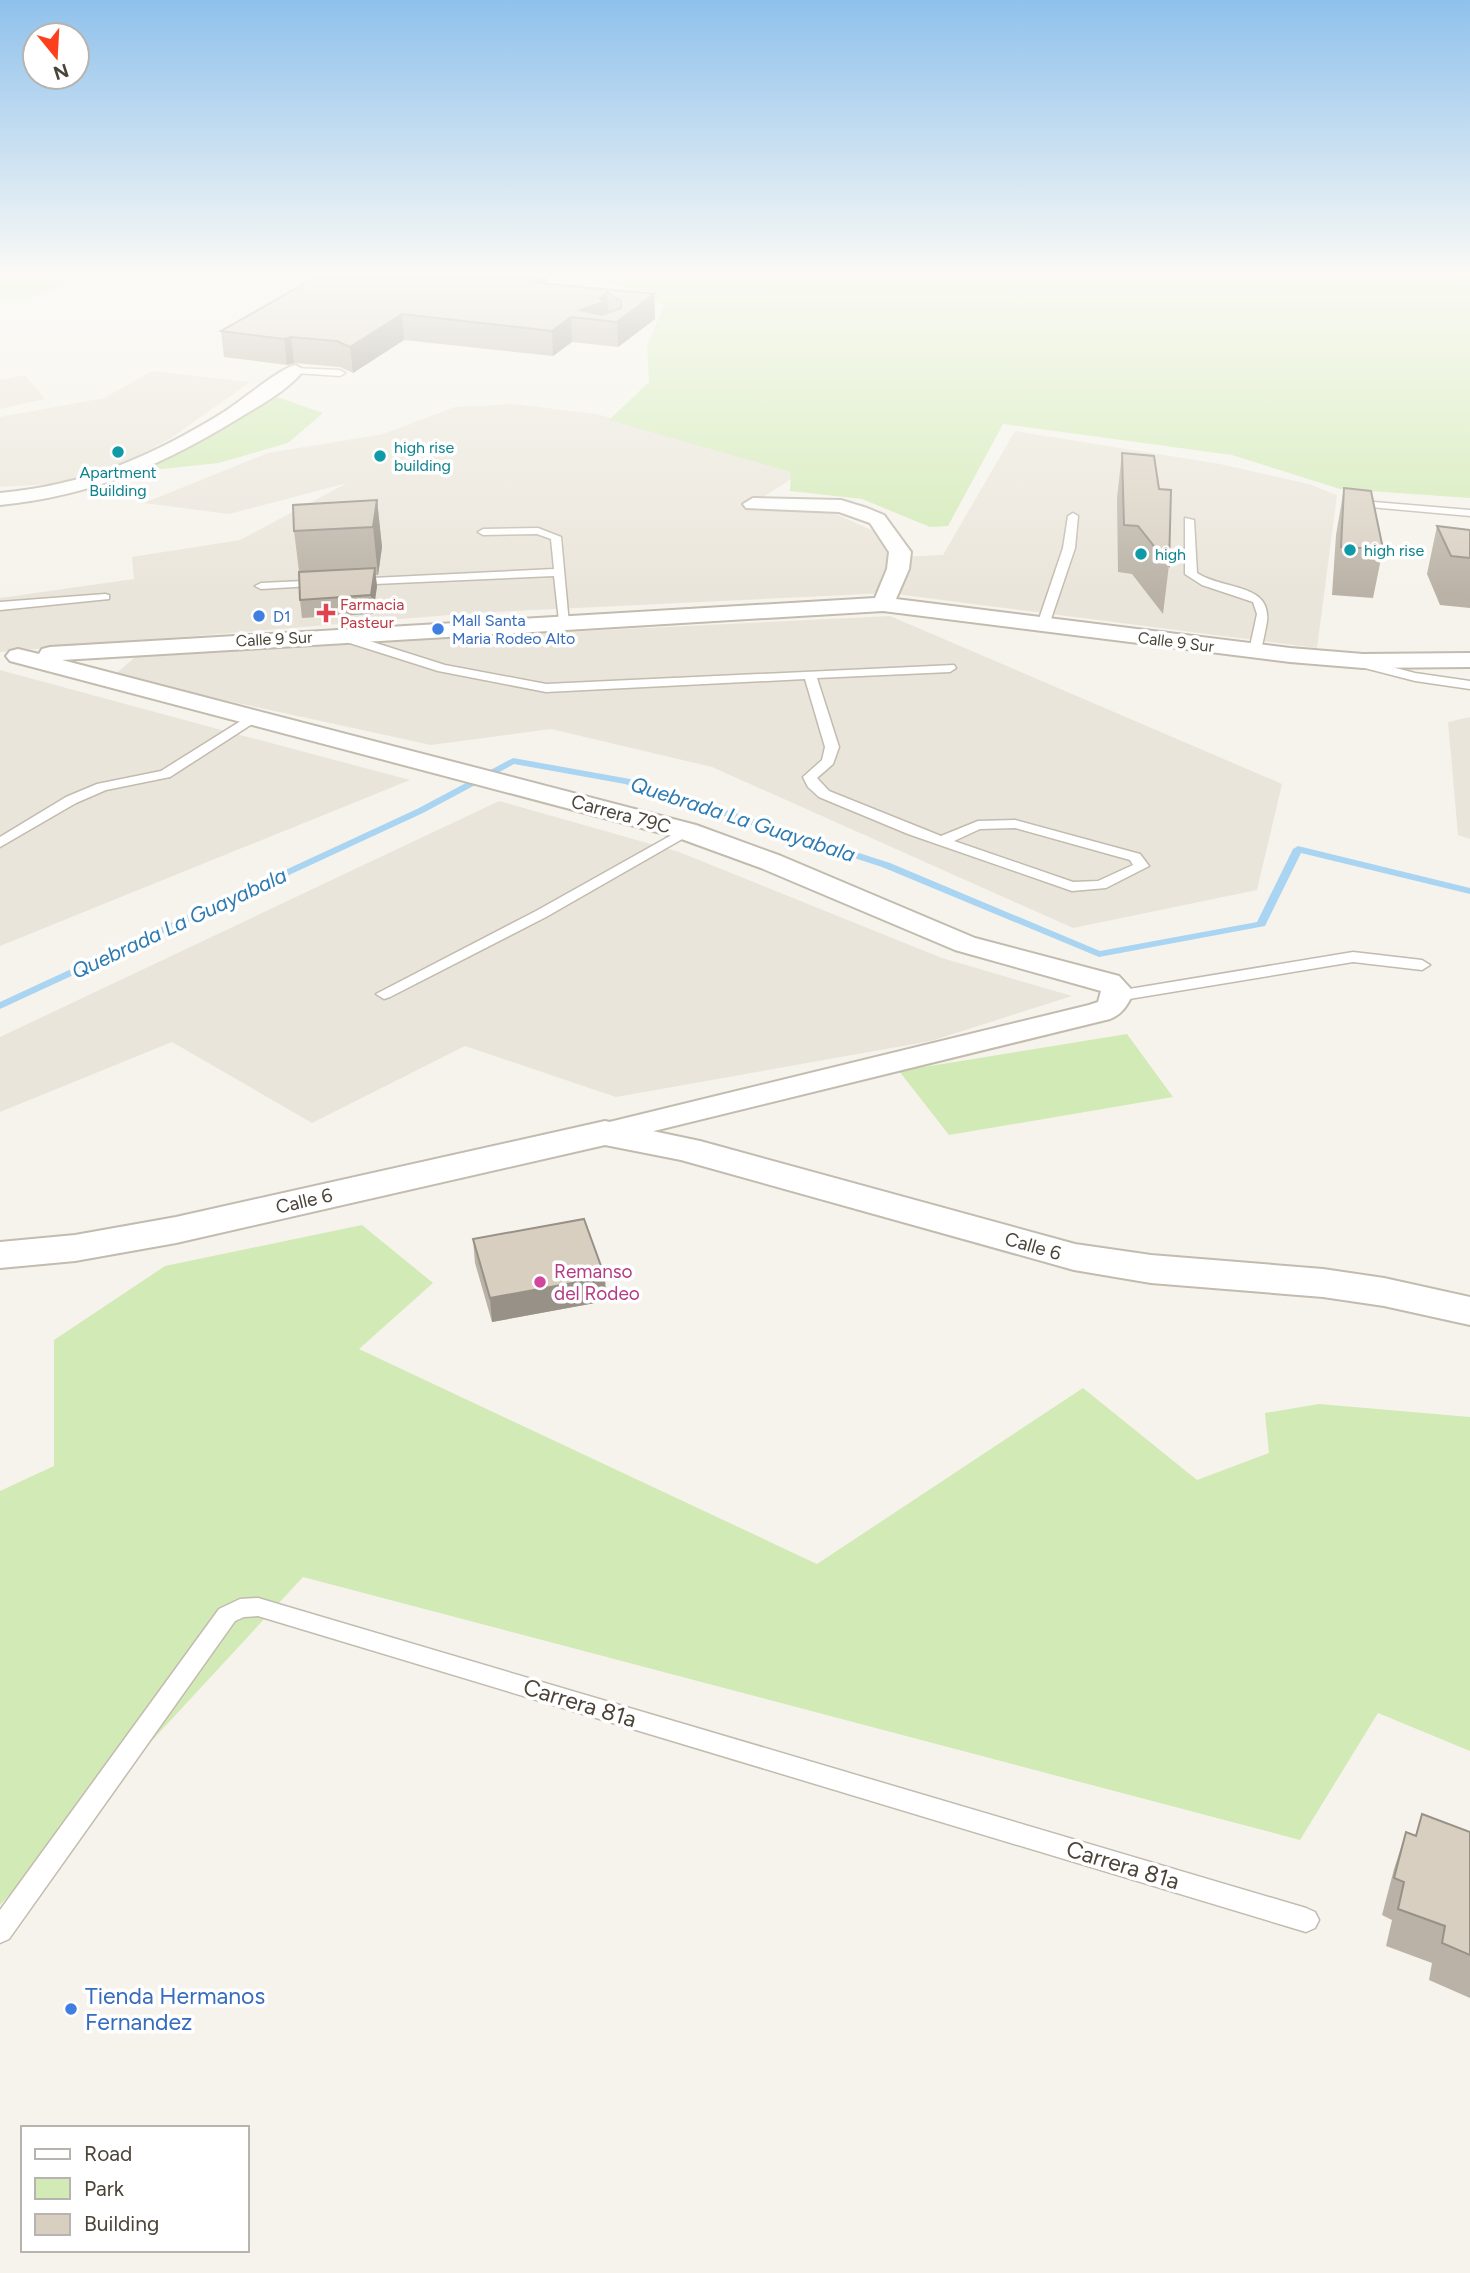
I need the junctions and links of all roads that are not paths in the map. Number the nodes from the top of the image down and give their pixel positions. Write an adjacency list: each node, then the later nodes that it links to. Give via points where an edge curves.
1 (277, 383): 2 (street, via 239,411 113,477 64,491)
2 (0, 499)
3 (752, 504): 12 (street, via 841,506 877,519 900,552)
4 (1374, 505): 5 (lane)
5 (1470, 513)
6 (1073, 516): 15 (lane, via 1069,548)
7 (1189, 520): 18 (lane, via 1191,574 1258,600 1263,614)
8 (483, 532): 9 (lane, via 549,533 556,537)
9 (560, 572): 10 (lane); 14 (lane)
10 (261, 586)
11 (105, 597): 13 (lane)
12 (883, 604): 14 (street, Calle 9 Sur); 15 (street, Calle 9 Sur)
13 (0, 606)
14 (565, 621): 16 (street, Calle 9 Sur)
15 (1044, 622): 18 (street, Calle 9 Sur)
16 (341, 636): 17 (street, Calle 9 Sur); 24 (lane, via 503,682 546,688)
17 (117, 648): 19 (street, Calle 9 Sur); 23 (street, via 101,658)
18 (1255, 651): 21 (street, Calle 9 Sur)
19 (9, 657): 23 (street, Carrera 79C)
20 (1470, 660): 21 (street, Calle 9 Sur)
21 (1350, 661): 25 (lane)
22 (950, 668): 24 (lane)
23 (99, 675): 26 (street, Carrera 79C)
24 (810, 676): 28 (lane, via 832,747 828,761 810,777 813,784 824,794)
25 (1470, 685)
26 (255, 716): 27 (street, Carrera 79C); 29 (lane, via 165,774 102,787 71,800)
27 (686, 831): 31 (lane, via 541,914); 32 (street, Carrera 79C, via 965,944 1108,982 1115,988)
28 (941, 841): 28 (lane, via 978,825 1015,824 1135,857 1142,866 1101,885 1072,887)
29 (0, 843)
30 (1422, 965): 32 (lane, via 1353,957)
31 (384, 994)
32 (1116, 999): 33 (street, Calle 6, via 1110,1008 1098,1012)
33 (605, 1133): 34 (street, Calle 6, via 176,1230 75,1248); 35 (street, Calle 6, via 686,1149 1074,1257 1151,1269 1322,1283)
34 (0, 1255)
35 (1470, 1311)
36 (1306, 1920): 37 (lane, Carrera 81a, via 258,1607 240,1608 227,1615)
37 (0, 1931)

